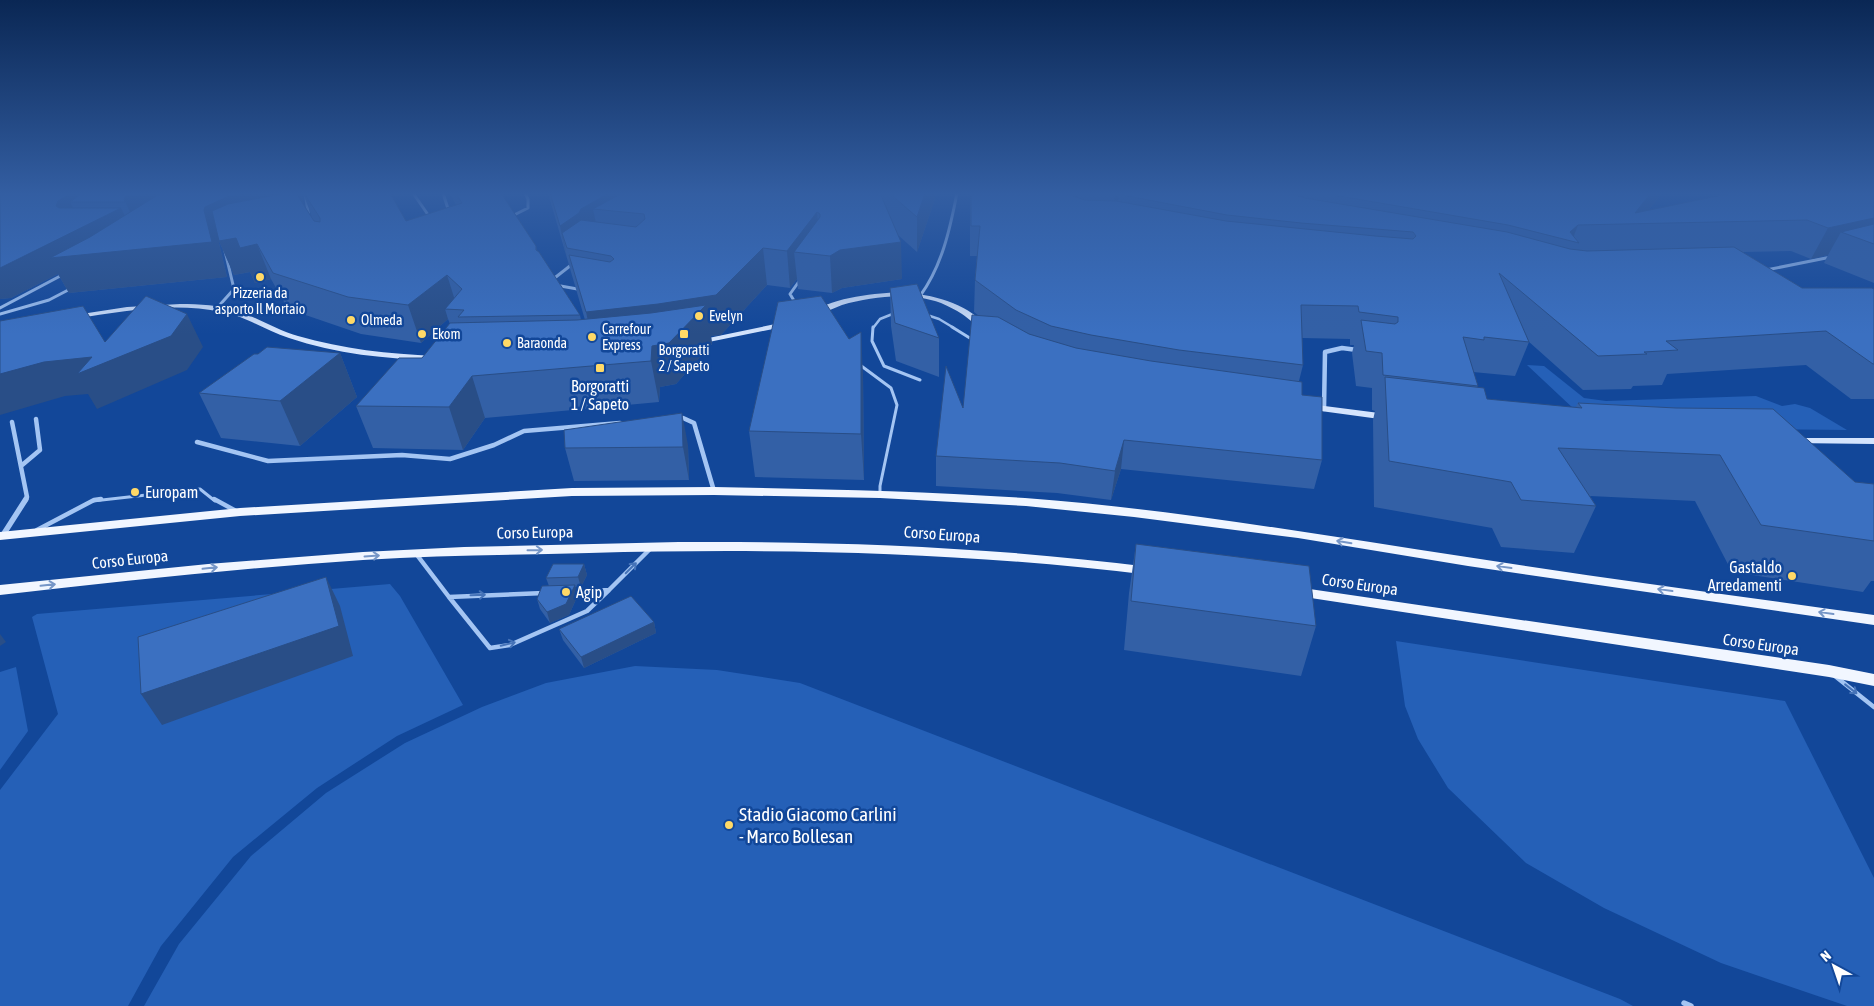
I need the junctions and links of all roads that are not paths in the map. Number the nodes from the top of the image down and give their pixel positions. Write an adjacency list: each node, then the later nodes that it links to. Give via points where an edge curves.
1 (945, 240): 10 (street, via 929,286)
2 (222, 242): 13 (street, via 234,289)
3 (1838, 255): 6 (street)
4 (581, 257): 9 (street, via 547,283)
5 (70, 271): 12 (street)
6 (1760, 271)
7 (805, 272): 11 (street, via 790,294)
8 (73, 287): 15 (street, via 49,300)
9 (591, 292)
10 (920, 296): 17 (street, via 868,297); 20 (street, via 950,304)
11 (797, 304)
12 (0, 308)
13 (217, 308): 18 (street, via 162,307); 24 (street, via 320,344 365,352)
14 (902, 312): 26 (lane, via 882,316 876,321 872,345 884,365)
15 (0, 314)
16 (922, 314): 21 (lane, via 939,319 969,339)
17 (807, 316)
18 (66, 319)
19 (790, 322): 22 (street)
20 (992, 335)
21 (979, 341)
22 (690, 344)
23 (1360, 350): 28 (street, via 1342,348 1325,352)
24 (449, 359)
25 (859, 364): 39 (lane, via 891,388 897,405)
26 (920, 380)
27 (1297, 405): 28 (street)
28 (1324, 409): 31 (street)
29 (36, 419): 37 (street, via 40,450)
30 (673, 419): 38 (street, via 683,418 694,423)
31 (1399, 419)
32 (12, 422): 37 (street)
33 (624, 422): 36 (street, via 524,431 450,459 402,456 268,461)
34 (1785, 441): 35 (street)
35 (1874, 441)
36 (196, 442)
37 (21, 466): 42 (street, via 27,497)
38 (714, 491): 39 (main road); 40 (main road, via 572,492)
39 (880, 494): 52 (main road, one-way to 39, via 1279,532 1026,502)
40 (240, 512): 41 (main road); 41 (lane, via 220,504 200,489 94,500)
41 (34, 532): 42 (main road)
42 (2, 536)
43 (652, 547): 44 (main road, Corso Europa, one-way to 43); 45 (main road, Corso Europa, via 934,550); 47 (lane, one-way to 43)
44 (416, 553): 46 (main road, Corso Europa, one-way to 44, via 217,567); 51 (lane)
45 (1162, 573)
46 (0, 590)
47 (609, 590): 50 (lane); 51 (lane, one-way to 47, via 490,648 510,645 587,611)
48 (1284, 590): 53 (main road, Corso Europa)
49 (552, 592): 51 (lane, one-way to 49)
50 (571, 592)
51 (449, 596)
52 (1874, 620)
53 (1829, 671): 54 (main road, Corso Europa); 55 (lane, one-way to 55)
54 (1874, 680)
55 (1874, 707)
56 (1684, 1003): 57 (lane)
57 (1691, 1006)

